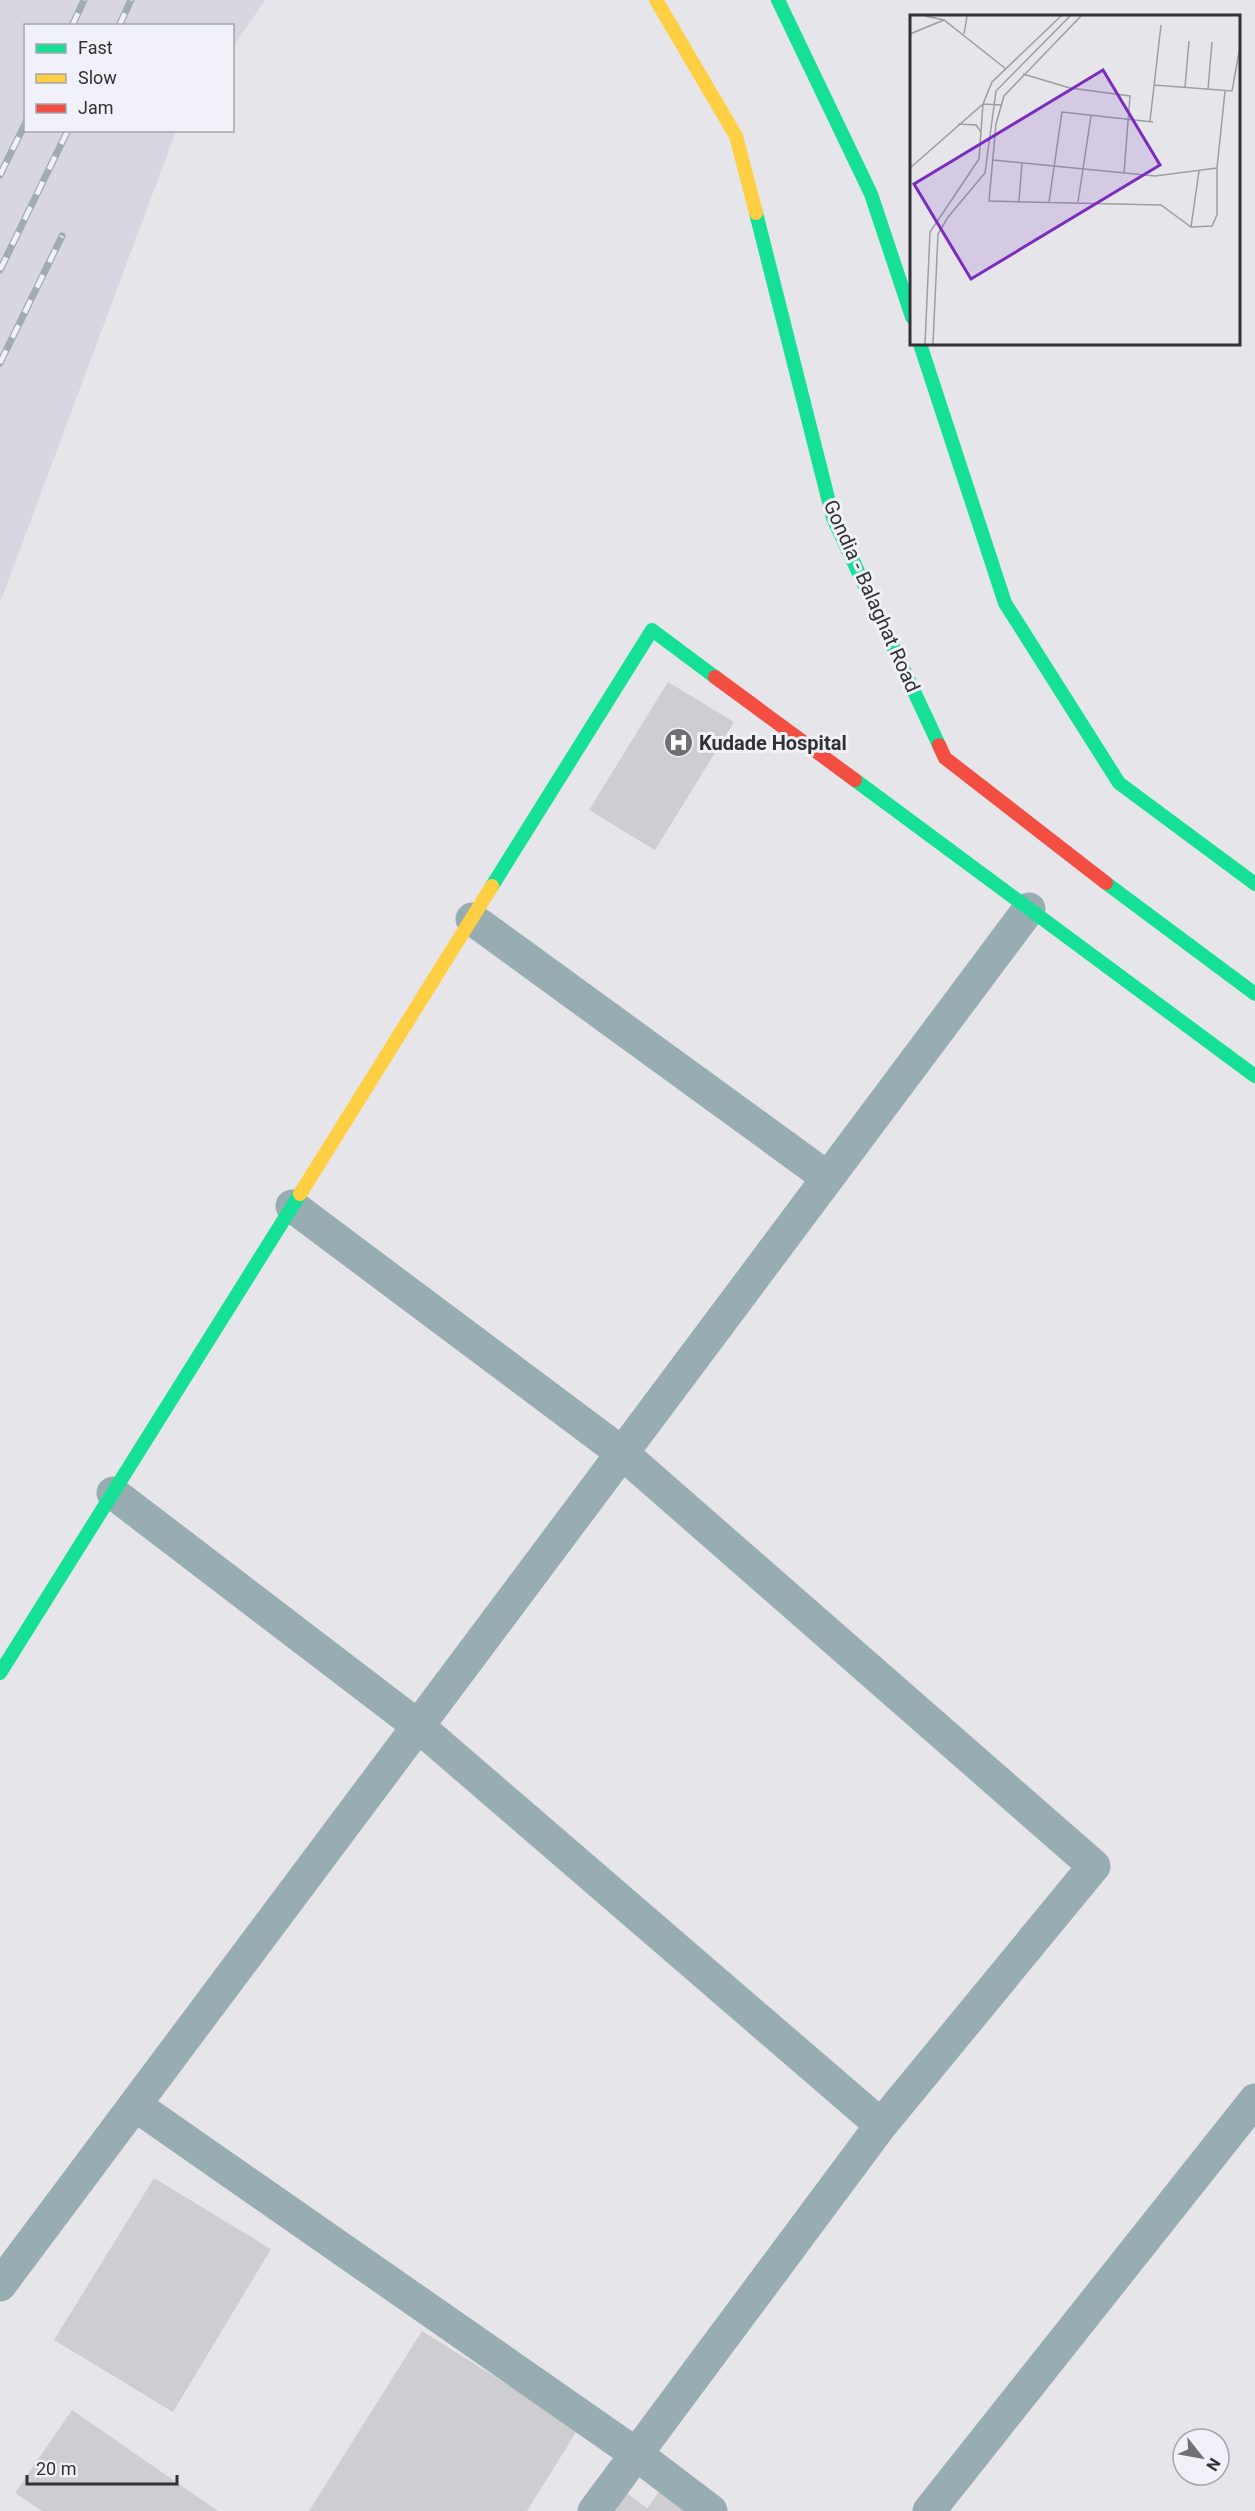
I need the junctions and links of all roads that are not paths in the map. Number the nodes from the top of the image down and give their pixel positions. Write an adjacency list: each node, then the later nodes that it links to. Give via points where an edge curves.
1 (656, 0): 8 (main road, Gondia - Balaghat Road, via 736,136 833,518 945,758)
2 (778, 0): 3 (main road, via 871,194)
3 (910, 311)
4 (920, 345): 5 (main road, via 1005,603 1119,783)
5 (1255, 884)
6 (1029, 909): 7 (main road, via 652,630); 9 (main road); 10 (street)
7 (472, 919): 10 (street); 11 (main road)
8 (1255, 994)
9 (1255, 1076)
10 (828, 1178): 12 (street)
11 (292, 1206): 12 (street); 13 (main road)
12 (622, 1453): 15 (street); 18 (street, via 1094,1866)
13 (113, 1493): 14 (main road); 15 (street)
14 (0, 1673)
15 (418, 1726): 17 (street); 18 (street)
16 (1255, 2100): 23 (street)
17 (135, 2105): 19 (street); 20 (street)
18 (881, 2125): 20 (street)
19 (0, 2285)
20 (636, 2454): 21 (street); 22 (street)
21 (594, 2511)
22 (711, 2511)
23 (929, 2511)

